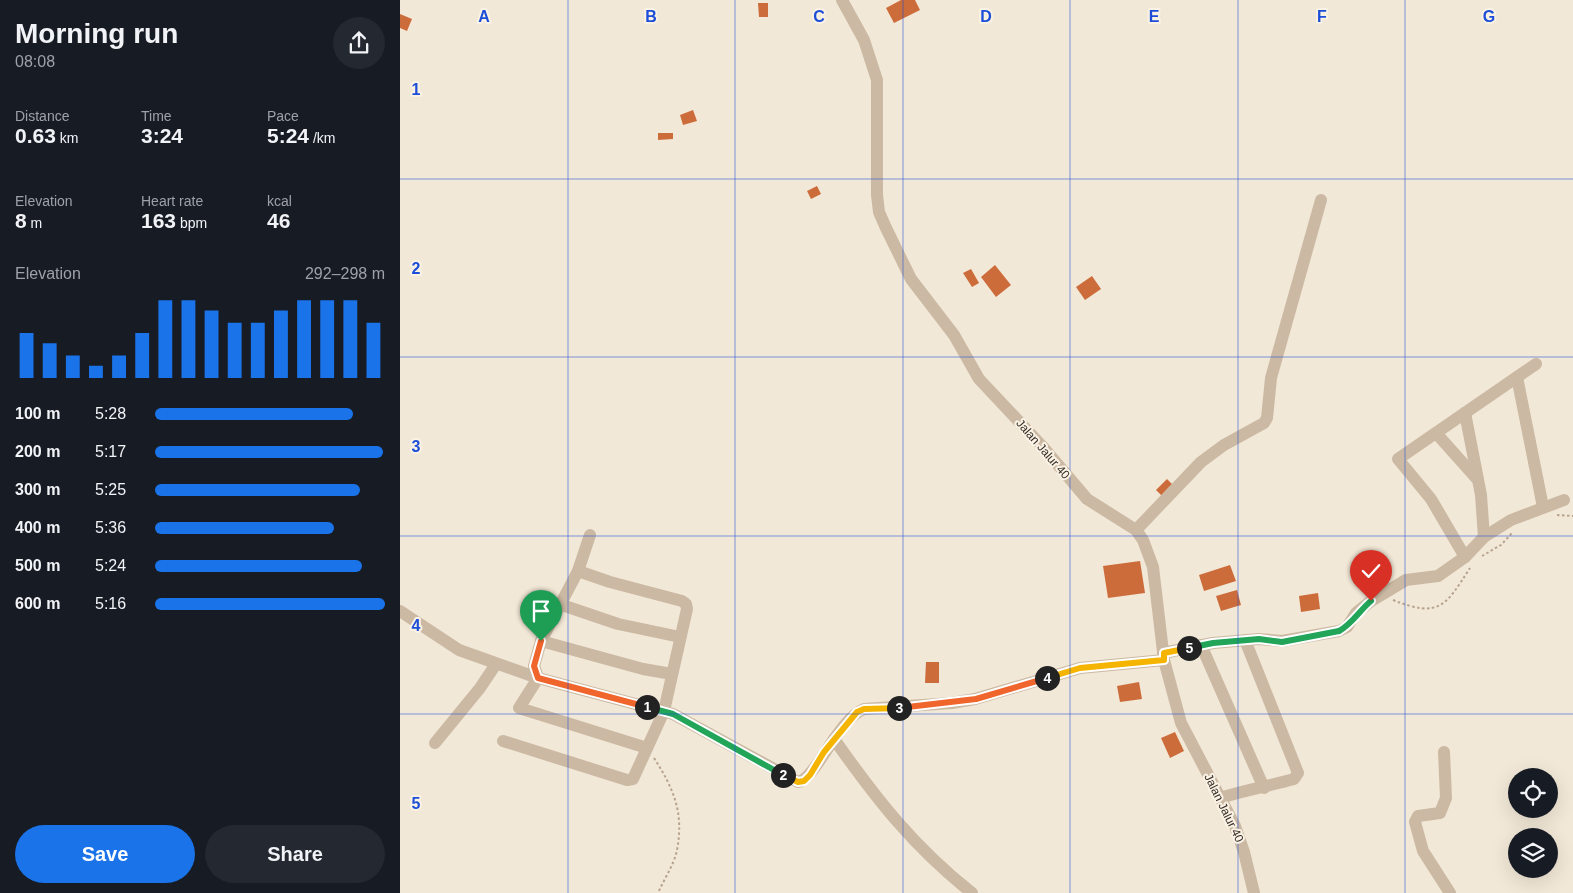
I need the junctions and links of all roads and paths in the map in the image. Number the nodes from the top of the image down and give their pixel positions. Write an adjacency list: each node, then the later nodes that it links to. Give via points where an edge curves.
1 (842, 0): 10 (street, Jalan Jalur 40, via 864,40 877,80 879,212 911,279 954,335 990,393 1042,446 1087,499)
2 (1321, 200): 10 (street, via 1271,378 1268,418 1201,462)
3 (1536, 364): 4 (street)
4 (1517, 377): 5 (street); 9 (street)
5 (1464, 413): 6 (street); 7 (street)
6 (1436, 433): 7 (street); 13 (street, via 1398,459 1431,499)
7 (1478, 480): 12 (street)
8 (1564, 500): 9 (street)
9 (1543, 507): 12 (street, via 1511,520)
10 (1136, 530): 21 (street, Jalan Jalur 40, via 1153,567)
11 (590, 535): 14 (street)
12 (1484, 537): 13 (street)
13 (1464, 557): 18 (street, via 1438,576 1406,580 1371,601 1356,613 1347,627 1339,631 1282,642)
14 (578, 571): 15 (street); 17 (street, via 682,601 687,609)
15 (559, 604): 17 (street, via 618,624); 19 (street)
16 (400, 611): 22 (street, via 459,650)
17 (680, 637): 23 (street)
18 (1245, 640): 20 (street); 31 (street, via 1298,773 1294,779)
19 (541, 641): 23 (street); 24 (street, via 534,666)
20 (1201, 645): 21 (street); 31 (street)
21 (1164, 657): 26 (street, via 1080,668 976,699 864,709 857,712); 32 (street, Jalan Jalur 40, via 1181,723)
22 (496, 664): 24 (street); 28 (street)
23 (672, 674): 25 (street)
24 (538, 678): 25 (street); 29 (street, via 519,708)
25 (664, 711): 26 (street, via 798,782 810,775); 29 (street)
26 (834, 739): 34 (street, via 901,828)
27 (503, 741): 29 (street, via 627,780 633,779)
28 (435, 743)
29 (647, 748): 33 (path, via 678,807 677,850)
30 (1444, 752): 36 (street, via 1446,798 1440,813 1418,816 1415,822 1423,851)
31 (1264, 788): 32 (street, via 1252,788)
32 (1220, 798): 35 (street, Jalan Jalur 40, via 1244,852)
33 (658, 893)
34 (972, 893)
35 (1254, 893)
36 (1450, 893)

